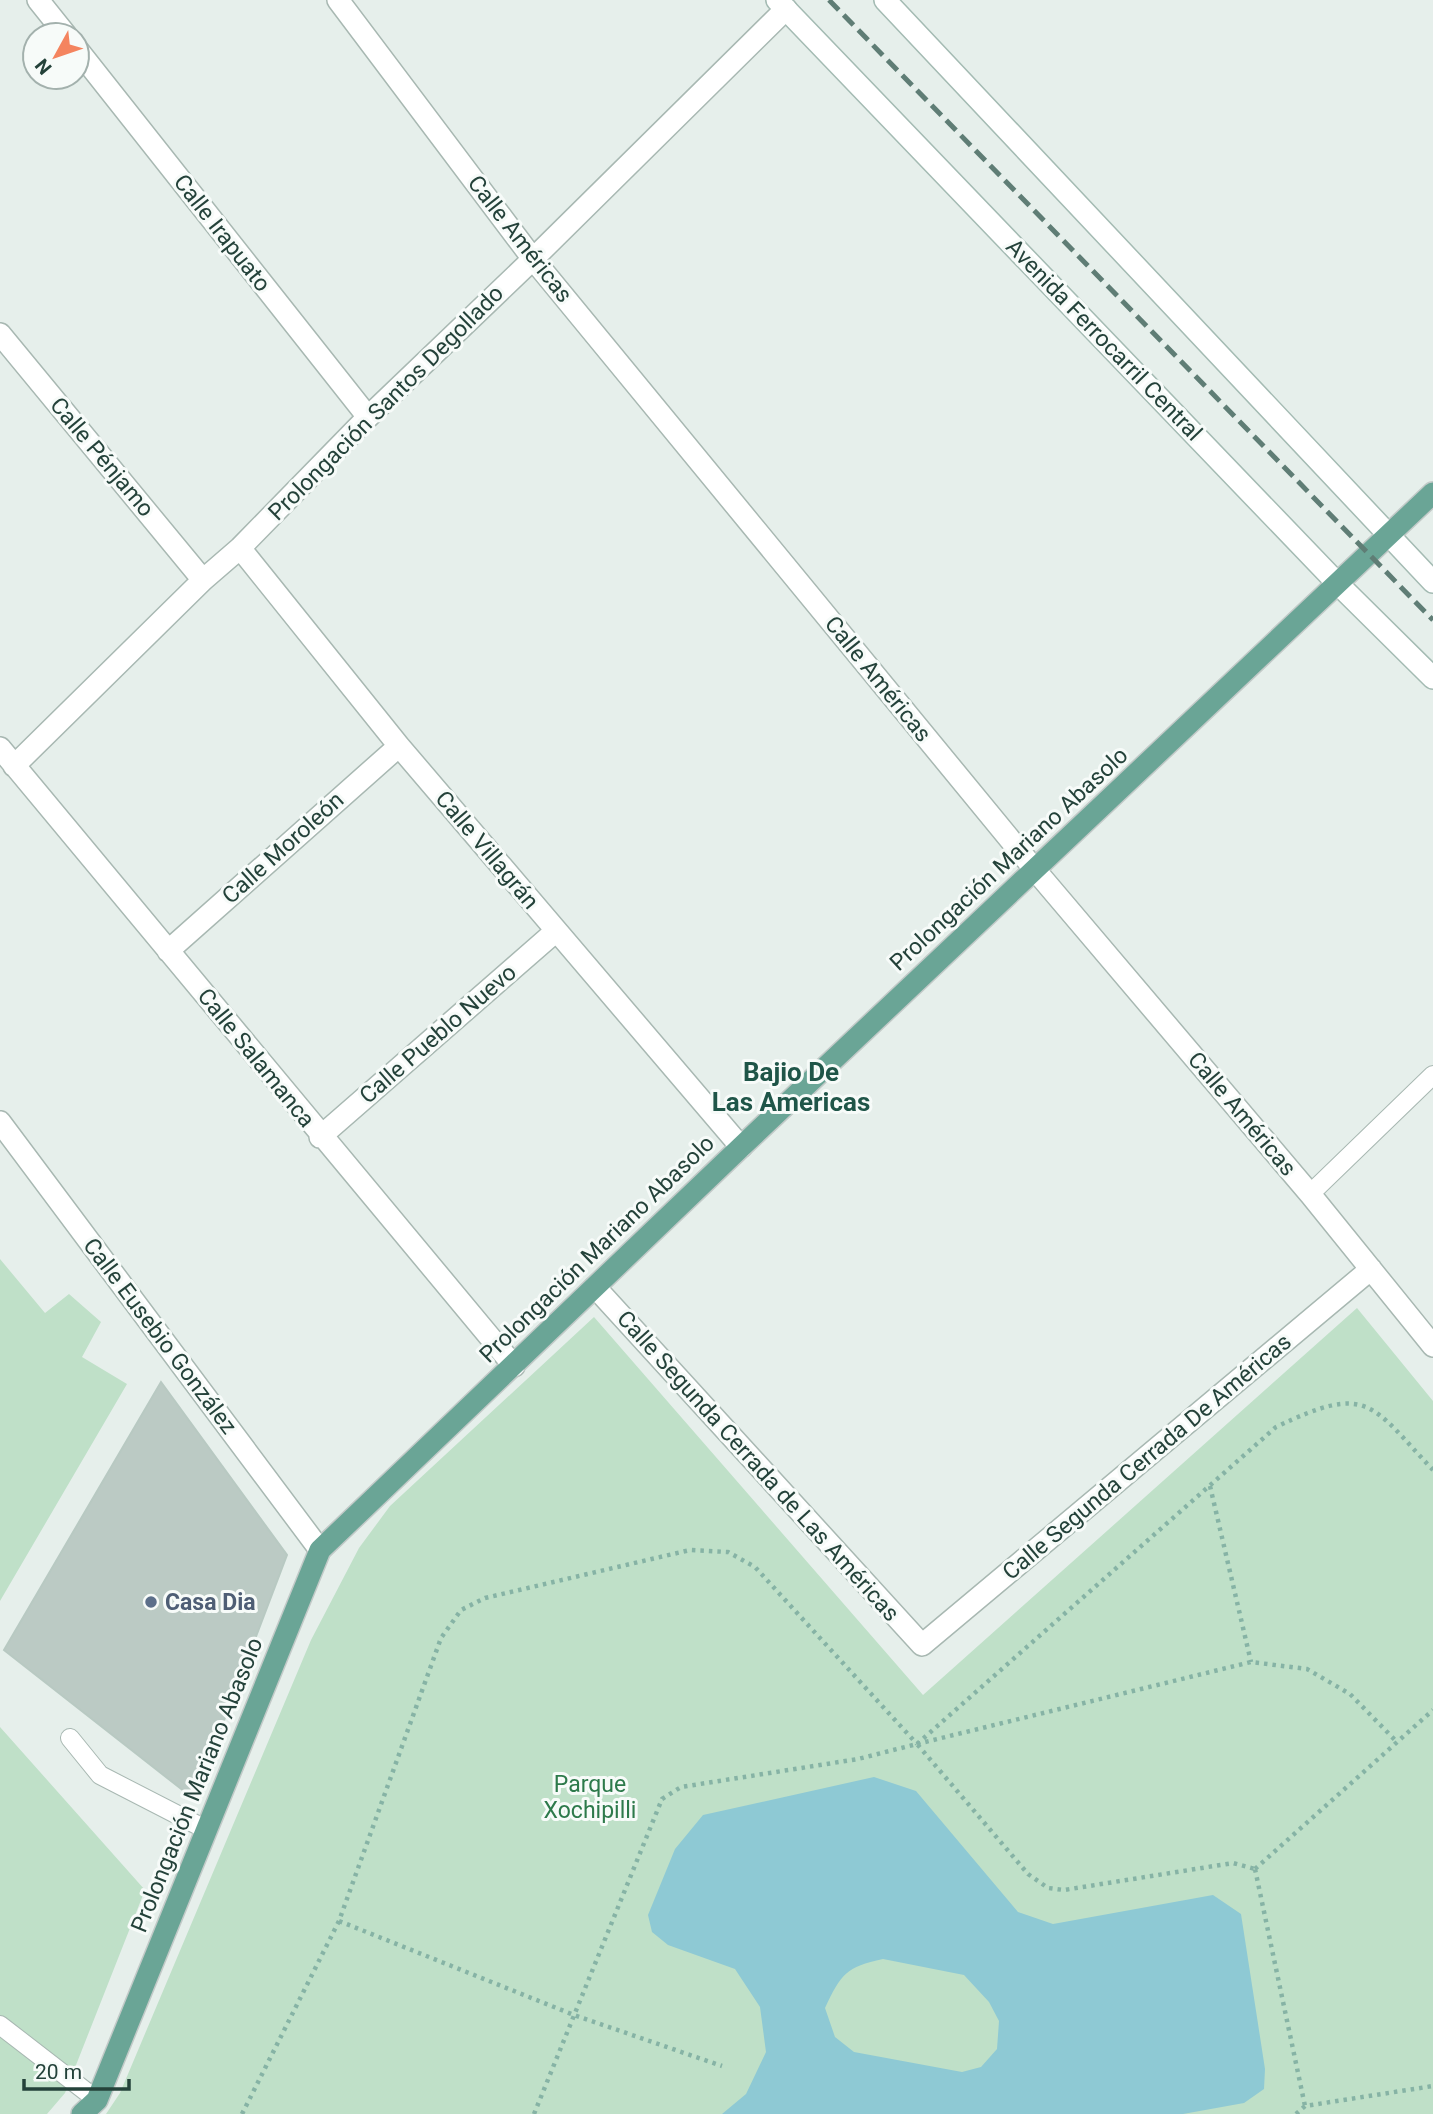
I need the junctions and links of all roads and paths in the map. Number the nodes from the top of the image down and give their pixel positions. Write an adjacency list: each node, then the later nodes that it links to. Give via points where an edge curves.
1 (38, 0): 5 (street)
2 (338, 0): 7 (street, Calle Américas)
3 (885, 0): 11 (street)
4 (781, 4): 7 (street, Prolongación Santos Degollado); 15 (street, Avenida Ferrocarril Central)
5 (55, 21)
6 (91, 67): 9 (street, Calle Irapuato)
7 (533, 259): 9 (street, Prolongación Santos Degollado); 20 (street, Calle Américas)
8 (0, 334): 13 (street, Calle Pénjamo)
9 (368, 417): 12 (street, Prolongación Santos Degollado)
10 (1433, 493): 11 (main road, Prolongación Mariano Abasolo)
11 (1389, 537): 14 (street); 15 (main road, Prolongación Mariano Abasolo)
12 (240, 548): 13 (street, Prolongación Santos Degollado); 17 (street, Calle Villagrán)
13 (203, 580): 19 (street, Prolongación Santos Degollado)
14 (1433, 582)
15 (1338, 584): 16 (street, Avenida Ferrocarril Central); 20 (main road, Prolongación Mariano Abasolo)
16 (1433, 678)
17 (398, 746): 21 (street, Calle Villagrán); 22 (street, Calle Moroleón)
18 (0, 748): 19 (street, Calle Salamanca)
19 (14, 766): 22 (street, Calle Salamanca)
20 (1036, 871): 26 (main road, Prolongación Mariano Abasolo); 27 (street, Calle Américas)
21 (556, 931): 25 (street, Calle Pueblo Nuevo); 26 (street, Calle Villagrán)
22 (168, 951): 25 (street, Calle Salamanca)
23 (1433, 1075): 27 (lane)
24 (0, 1122): 34 (street, Calle Eusebio González)
25 (320, 1137): 31 (street, Calle Salamanca)
26 (741, 1147): 29 (main road, Prolongación Mariano Abasolo)
27 (1310, 1194): 28 (street, Calle Américas)
28 (1371, 1269): 30 (street, Calle Américas); 35 (street, Calle Segunda Cerrada De Américas)
29 (595, 1287): 31 (main road, Prolongación Mariano Abasolo); 35 (street, Calle Segunda Cerrada de Las Américas)
30 (1433, 1346)
31 (514, 1366): 34 (main road, Prolongación Mariano Abasolo)
32 (1433, 1470): 33 (path, via 1376,1409 1335,1404 1276,1427)
33 (1210, 1486): 36 (path); 40 (path)
34 (320, 1550): 41 (main road, Prolongación Mariano Abasolo)
35 (922, 1645)
36 (1251, 1662): 39 (path, via 1318,1675 1350,1694); 40 (path)
37 (1433, 1710): 39 (path)
38 (70, 1738): 41 (lane, via 100,1775)
39 (1397, 1742): 42 (path)
40 (917, 1744): 42 (path, via 1028,1874 1048,1888 1064,1890 1233,1863); 43 (path, via 755,1567 728,1552 690,1549 485,1598 461,1610 441,1638); 44 (path, via 858,1759 681,1787 662,1799)
41 (207, 1830): 49 (main road, Prolongación Mariano Abasolo)
42 (1255, 1869): 48 (path)
43 (339, 1920): 44 (path); 50 (path)
44 (574, 2015): 46 (path); 51 (path)
45 (0, 2025): 49 (lane)
46 (722, 2066)
47 (1433, 2086): 48 (path)
48 (1305, 2106): 52 (path)
49 (90, 2107)
50 (242, 2114)
51 (534, 2114)
52 (1296, 2114)

